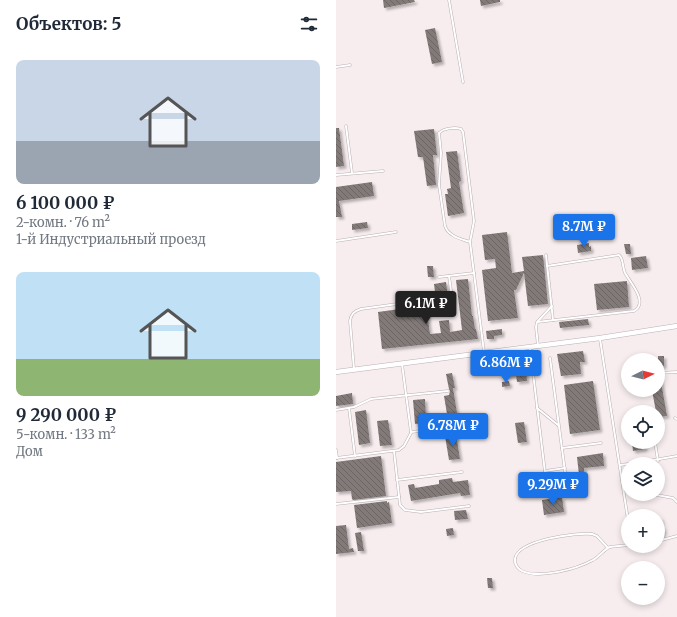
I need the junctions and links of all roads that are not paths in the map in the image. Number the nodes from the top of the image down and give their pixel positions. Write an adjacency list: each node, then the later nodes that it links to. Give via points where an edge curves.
1 (449, 0): 4 (lane)
2 (350, 65): 3 (lane)
3 (336, 67)
4 (463, 82)
5 (346, 126): 7 (lane)
6 (383, 171): 7 (lane)
7 (352, 173): 8 (lane)
8 (336, 175)
9 (396, 232): 10 (lane)
10 (336, 241)
11 (470, 242): 11 (lane, via 451,235 446,230 439,185 439,133 442,130 457,128 463,132 474,221); 14 (lane)
12 (546, 255): 13 (lane)
13 (548, 266): 19 (lane); 20 (lane, via 619,255 640,300 639,307 634,311)
14 (474, 272): 15 (lane); 26 (lane)
15 (449, 276): 16 (lane); 18 (lane)
16 (439, 277)
17 (420, 301): 29 (lane, via 361,309 353,313 350,321)
18 (453, 305)
19 (552, 306): 20 (lane); 21 (lane)
20 (553, 320): 21 (lane)
21 (537, 322): 24 (lane)
22 (677, 326): 23 (street)
23 (600, 338): 24 (street); 49 (lane)
24 (538, 346): 25 (street)
25 (530, 347): 26 (street); 36 (lane)
26 (484, 352): 28 (street)
27 (550, 358): 38 (lane)
28 (402, 362): 29 (street); 34 (lane)
29 (354, 369): 30 (street)
30 (336, 372)
31 (677, 372): 32 (lane)
32 (665, 373)
33 (448, 391): 34 (lane)
34 (406, 395): 35 (lane, via 371,399); 40 (lane)
35 (349, 408): 37 (lane); 45 (lane)
36 (537, 408): 38 (lane); 51 (lane)
37 (336, 410)
38 (559, 425): 42 (lane)
39 (450, 428): 40 (lane)
40 (411, 432): 44 (lane, via 402,448)
41 (601, 443): 42 (lane)
42 (562, 448): 50 (lane)
43 (336, 450): 47 (lane)
44 (394, 451): 45 (lane); 54 (lane)
45 (355, 456): 47 (lane)
46 (677, 456): 48 (lane)
47 (337, 458)
48 (665, 459)
49 (620, 466): 61 (lane)
50 (565, 468): 51 (lane); 53 (lane)
51 (545, 470): 55 (lane)
52 (462, 472): 54 (lane)
53 (566, 479)
54 (397, 480): 56 (lane)
55 (547, 489)
56 (399, 497): 59 (lane); 60 (lane, via 402,508 415,512)
57 (665, 497): 58 (lane)
58 (677, 502)
59 (336, 504)
60 (470, 506)
61 (626, 509)
62 (677, 536): 63 (lane)
63 (665, 540)
64 (621, 546): 65 (lane)
65 (608, 548): 65 (lane, via 591,561 549,574 529,573 521,570 515,562 520,550 557,537 592,534)

